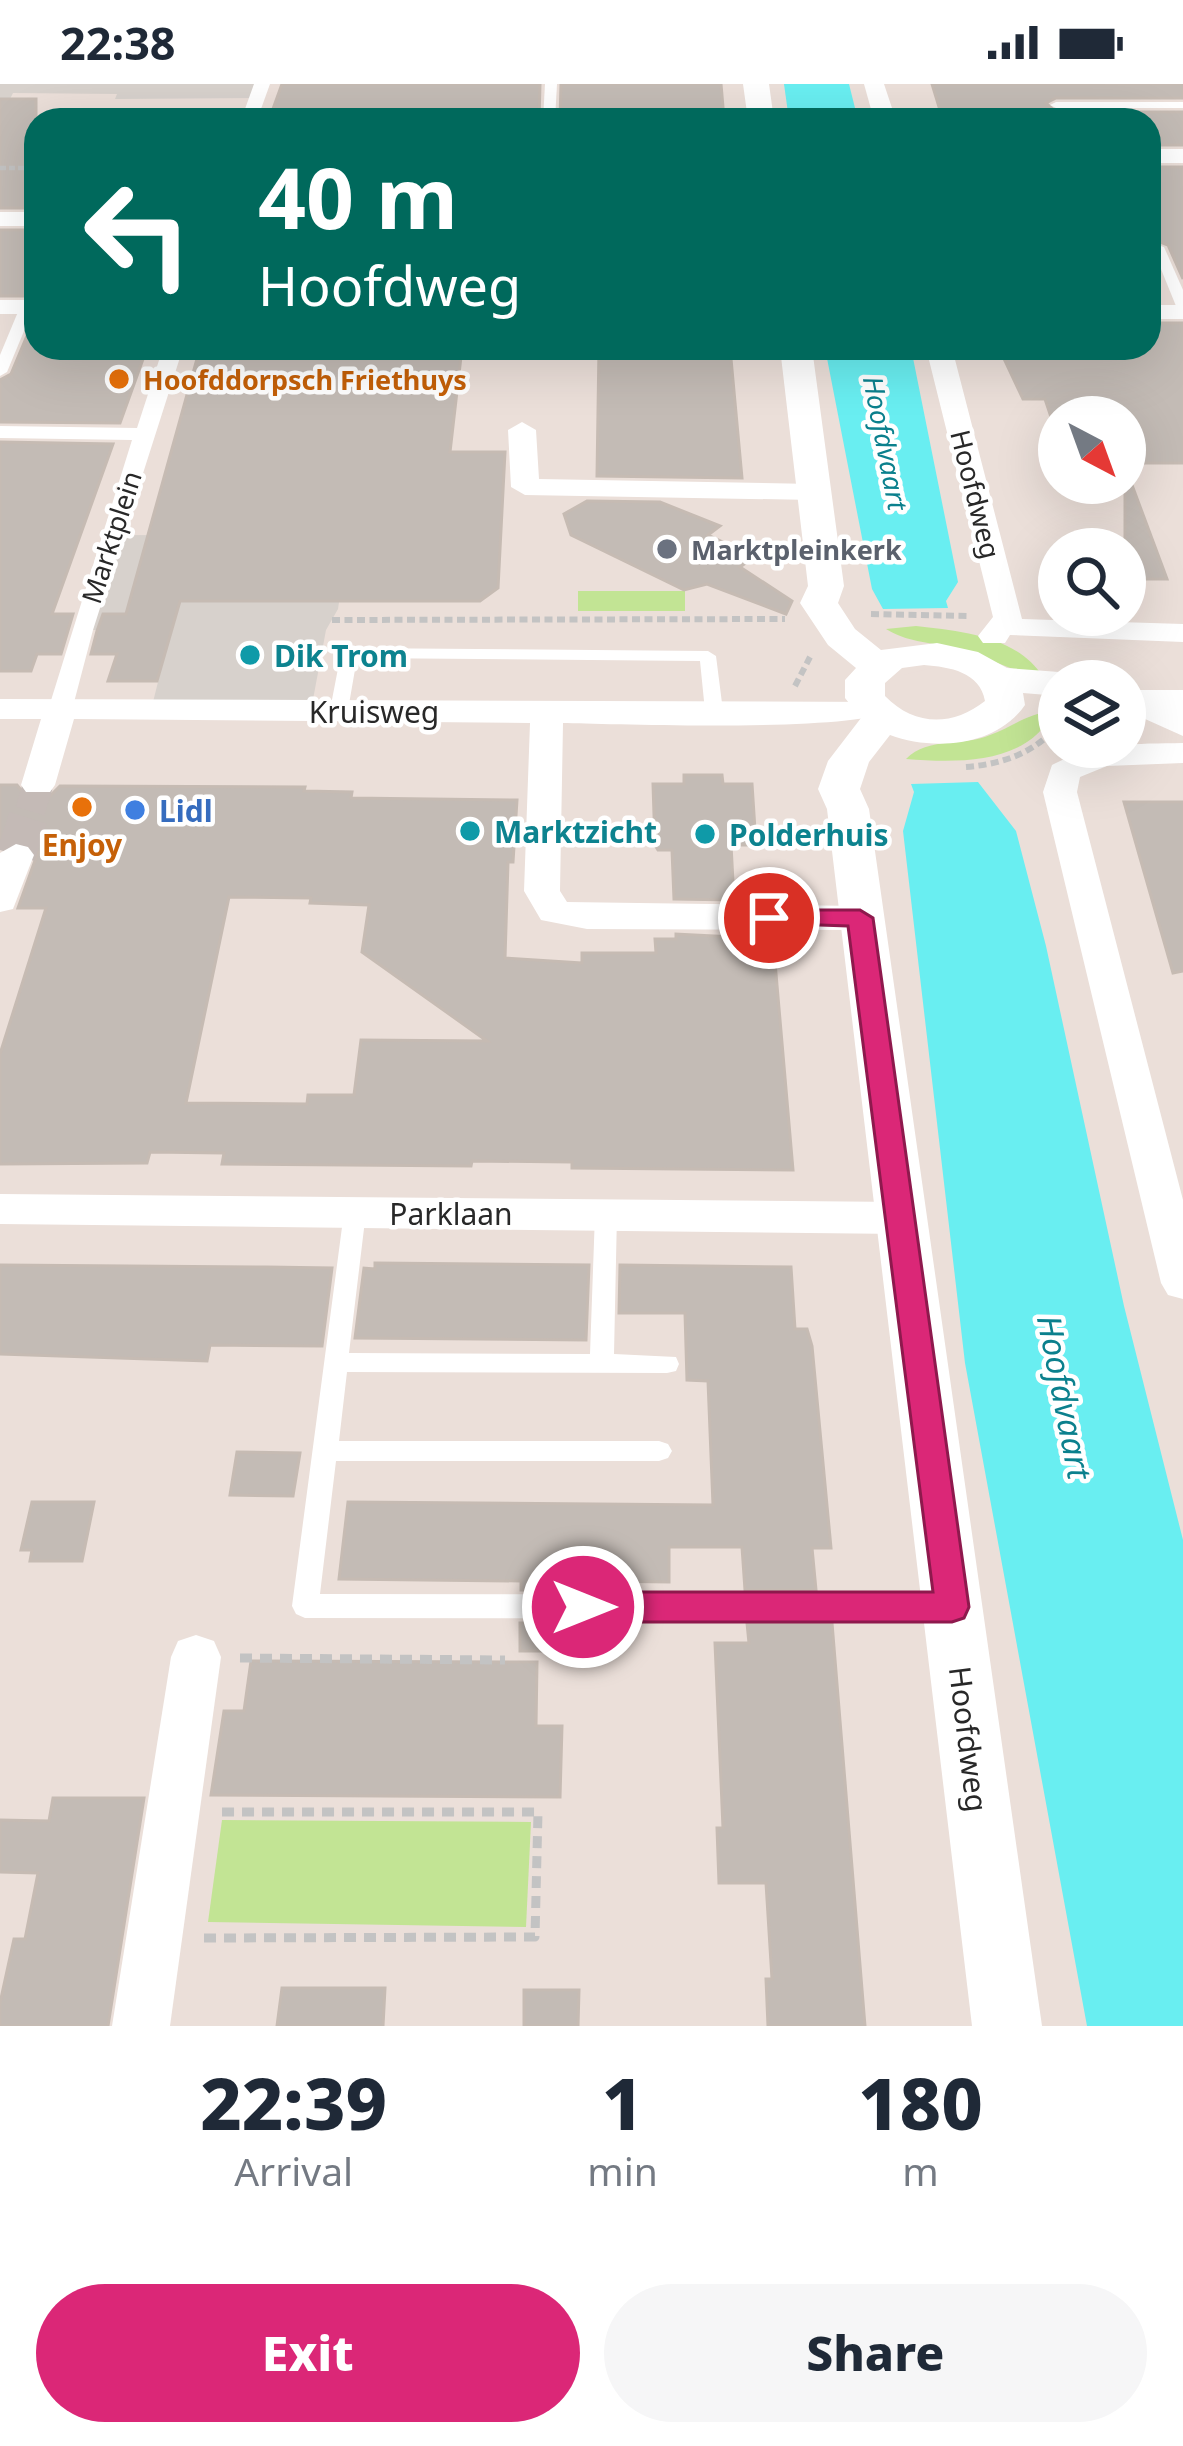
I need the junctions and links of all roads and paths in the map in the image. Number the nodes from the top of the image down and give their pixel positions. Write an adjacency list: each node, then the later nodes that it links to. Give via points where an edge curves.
1 (1055, 105): 2 (lane)
2 (1183, 105)
3 (1161, 253): 4 (lane)
4 (1183, 309)
5 (24, 323): 9 (lane)
6 (168, 360): 12 (street)
7 (798, 360): 13 (street)
8 (942, 360): 16 (street, Hoofdweg)
9 (0, 372)
10 (522, 430): 13 (street, via 525,487)
11 (0, 432): 12 (street, Marktplein)
12 (145, 434): 28 (street, Marktplein)
13 (814, 492): 14 (street)
14 (836, 606): 15 (path); 16 (path); 22 (street)
15 (332, 620)
16 (1002, 626): 17 (street)
17 (1183, 633)
18 (1183, 683): 21 (street)
19 (1038, 687): 20 (street)
20 (1001, 692): 22 (street, via 962,659); 22 (street, via 976,728); 24 (street)
21 (1146, 692)
22 (888, 694): 30 (street, Kruisweg, via 799,714); 37 (street, Hoofdweg, via 886,762 848,809)
23 (1146, 698): 25 (street)
24 (1038, 700)
25 (1183, 702)
26 (1146, 706): 32 (street)
27 (0, 709): 28 (street, Kruisweg)
28 (60, 710): 29 (street, Kruisweg); 34 (street)
29 (339, 710): 30 (lane, via 349,652 708,656); 31 (street, Kruisweg)
30 (714, 711): 31 (street, Kruisweg)
31 (547, 712): 37 (street, via 542,891 554,912)
32 (1183, 726)
33 (1183, 753): 40 (street, via 1118,754 1073,767 1060,792)
34 (38, 785)
35 (16, 854): 36 (street)
36 (0, 901)
37 (860, 918): 42 (street, Hoofdweg)
38 (0, 1209): 39 (street, Parklaan)
39 (355, 1212): 41 (street, Parklaan); 44 (lane)
40 (1174, 1212): 43 (street)
41 (606, 1214): 42 (street, Parklaan); 45 (lane)
42 (902, 1218): 49 (street, Hoofdweg)
43 (1183, 1283)
44 (336, 1362): 45 (lane); 47 (lane)
45 (602, 1363): 46 (lane)
46 (667, 1364)
47 (325, 1450): 48 (lane); 49 (lane, via 305,1606)
48 (659, 1451)
49 (952, 1607): 55 (street, Hoofdweg)
50 (196, 1657): 51 (path); 52 (street)
51 (506, 1660)
52 (173, 1812): 53 (street); 53 (path, via 538,1812 535,1937)
53 (154, 1938): 54 (street)
54 (141, 2026)
55 (1007, 2026)

